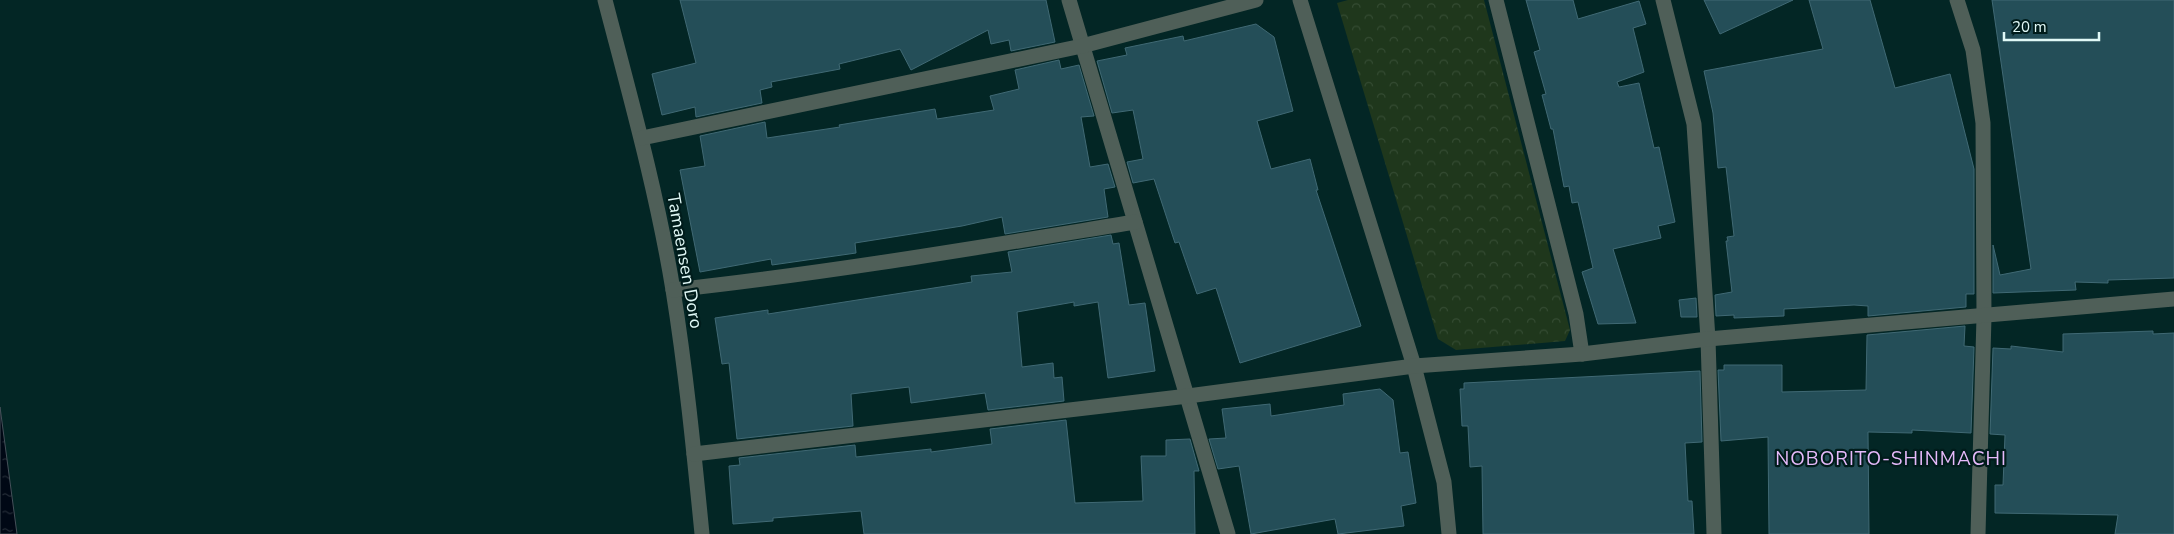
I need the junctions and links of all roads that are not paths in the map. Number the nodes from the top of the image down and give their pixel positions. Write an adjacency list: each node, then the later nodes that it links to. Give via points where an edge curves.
1 (605, 0): 9 (street, Tamaensen Doro)
2 (1069, 0): 8 (street)
3 (1256, 0): 8 (street)
4 (1300, 0): 16 (street)
5 (1496, 0): 15 (street, via 1576,314)
6 (1663, 0): 14 (street, via 1694,124)
7 (1957, 0): 13 (street, via 1973,50 1983,123)
8 (1082, 46): 9 (street); 10 (street)
9 (642, 138): 11 (street, Tamaensen Doro)
10 (1135, 222): 11 (street, via 903,260); 17 (street)
11 (673, 290): 18 (street, Tamaensen Doro)
12 (2174, 299): 13 (street)
13 (1984, 317): 14 (street); 23 (street)
14 (1708, 339): 15 (street); 22 (street)
15 (1582, 354): 16 (street)
16 (1414, 366): 17 (street); 21 (street, via 1444,482)
17 (1188, 396): 18 (street); 20 (street)
18 (694, 454): 19 (street, Tamaensen Doro)
19 (702, 534)
20 (1228, 534)
21 (1449, 534)
22 (1714, 534)
23 (1978, 534)

